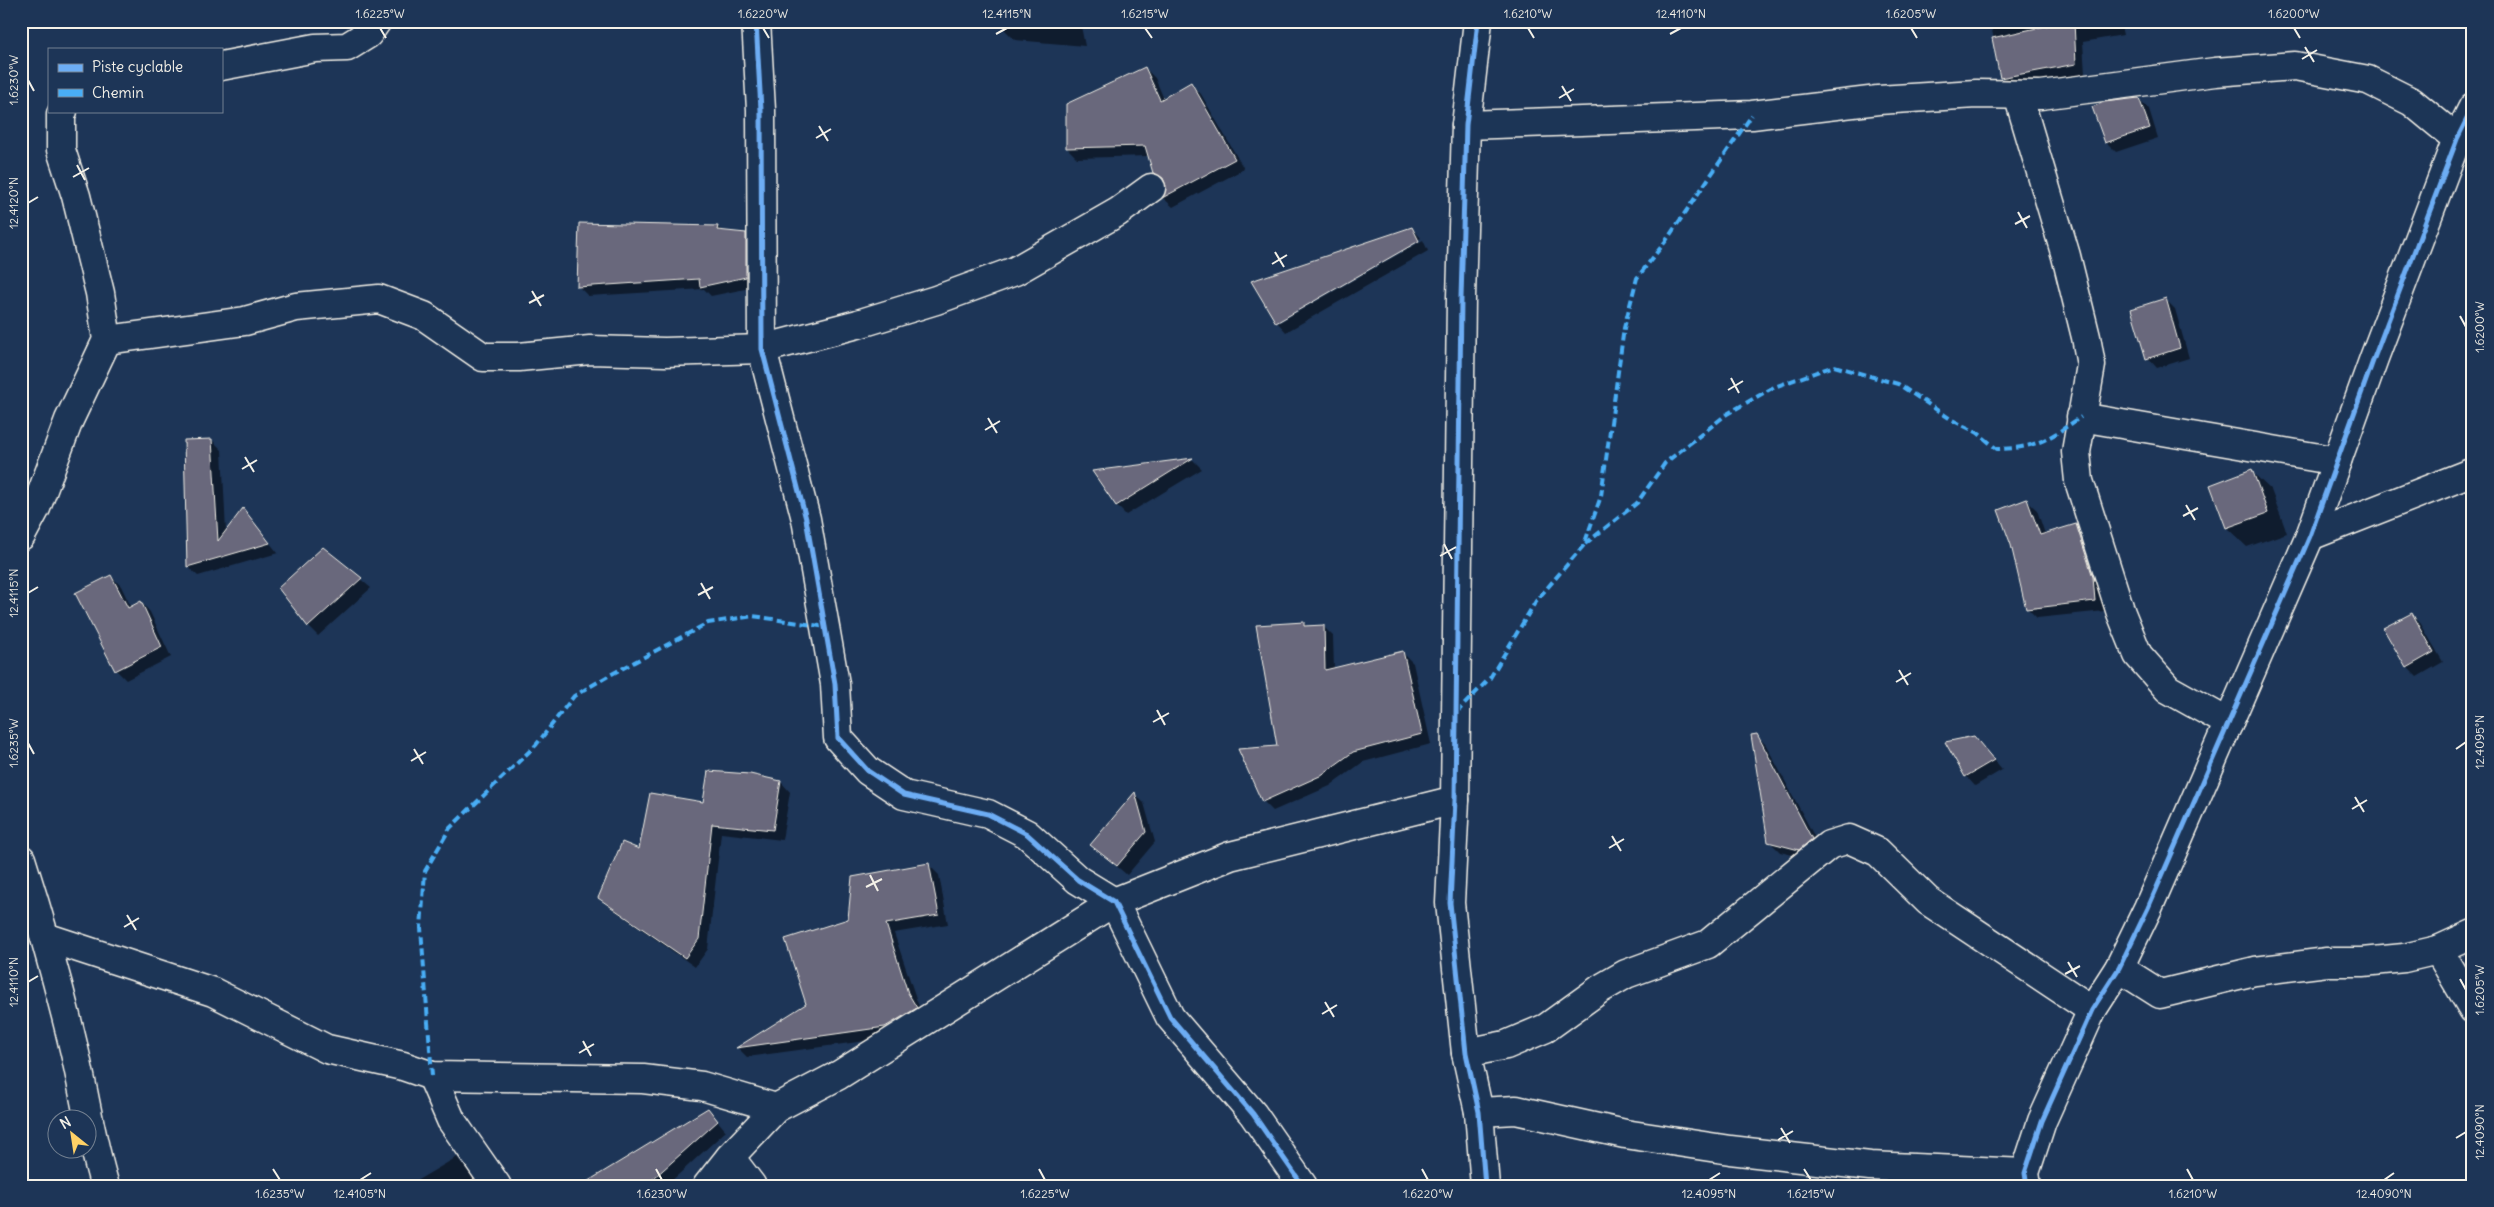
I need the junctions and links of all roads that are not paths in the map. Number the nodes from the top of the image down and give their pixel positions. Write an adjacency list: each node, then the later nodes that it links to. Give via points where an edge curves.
1 (377, 21): 4 (street, via 368,34 347,46 315,48)
2 (756, 21): 12 (street, via 761,110)
3 (1478, 21): 8 (street)
4 (222, 66)
5 (2018, 95): 8 (street, via 1878,100 1752,115); 9 (street, via 2295,66 2368,80 2412,102); 13 (street, via 2066,256 2086,337 2091,365)
6 (2473, 107): 9 (street)
7 (62, 112): 11 (street, via 61,150 100,293)
8 (1466, 125): 19 (street)
9 (2457, 140): 14 (street)
10 (1151, 188): 12 (street, via 1118,212 1015,270 936,300)
11 (107, 340): 12 (street, via 245,321 296,307 379,299 424,316 483,357 590,350); 16 (street, via 69,420 36,508)
12 (762, 349): 21 (street, via 806,519 833,674 838,738 868,771 904,795 996,818 1027,834 1078,880)
13 (2081, 417): 14 (street); 18 (street, via 2076,452 2079,481 2138,656 2168,689)
14 (2337, 461): 17 (street)
15 (2473, 472): 17 (street)
16 (21, 536)
17 (2310, 536): 18 (street)
18 (2229, 723): 25 (street)
19 (1454, 800): 21 (street, via 1230,856); 28 (street, via 1450,903)
20 (21, 859): 23 (street)
21 (1114, 902): 30 (street, via 839,1075); 38 (street, via 1170,1017 1253,1114)
22 (2473, 934): 24 (street)
23 (45, 937): 29 (street, via 213,992 327,1049); 34 (street, via 74,1049 97,1160)
24 (2438, 950): 25 (street, via 2404,958 2327,962 2255,971 2160,994); 26 (street)
25 (2119, 968): 27 (street)
26 (2473, 1009)
27 (2092, 1010): 28 (street, via 1928,901 1878,852 1849,839 1829,845 1708,944 1626,974 1546,1028 1506,1045); 33 (street, via 2042,1121)
28 (1466, 1053): 31 (street)
29 (432, 1076): 30 (street, via 643,1078 702,1086); 35 (street, via 451,1120)
30 (776, 1108): 32 (street)
31 (1479, 1112): 33 (street, via 1516,1110 1625,1134 1740,1151); 39 (street)
32 (730, 1157): 36 (street); 37 (street)
33 (2026, 1180)
34 (106, 1186)
35 (497, 1186)
36 (707, 1186)
37 (752, 1186)
38 (1303, 1186)
39 (1486, 1186)

